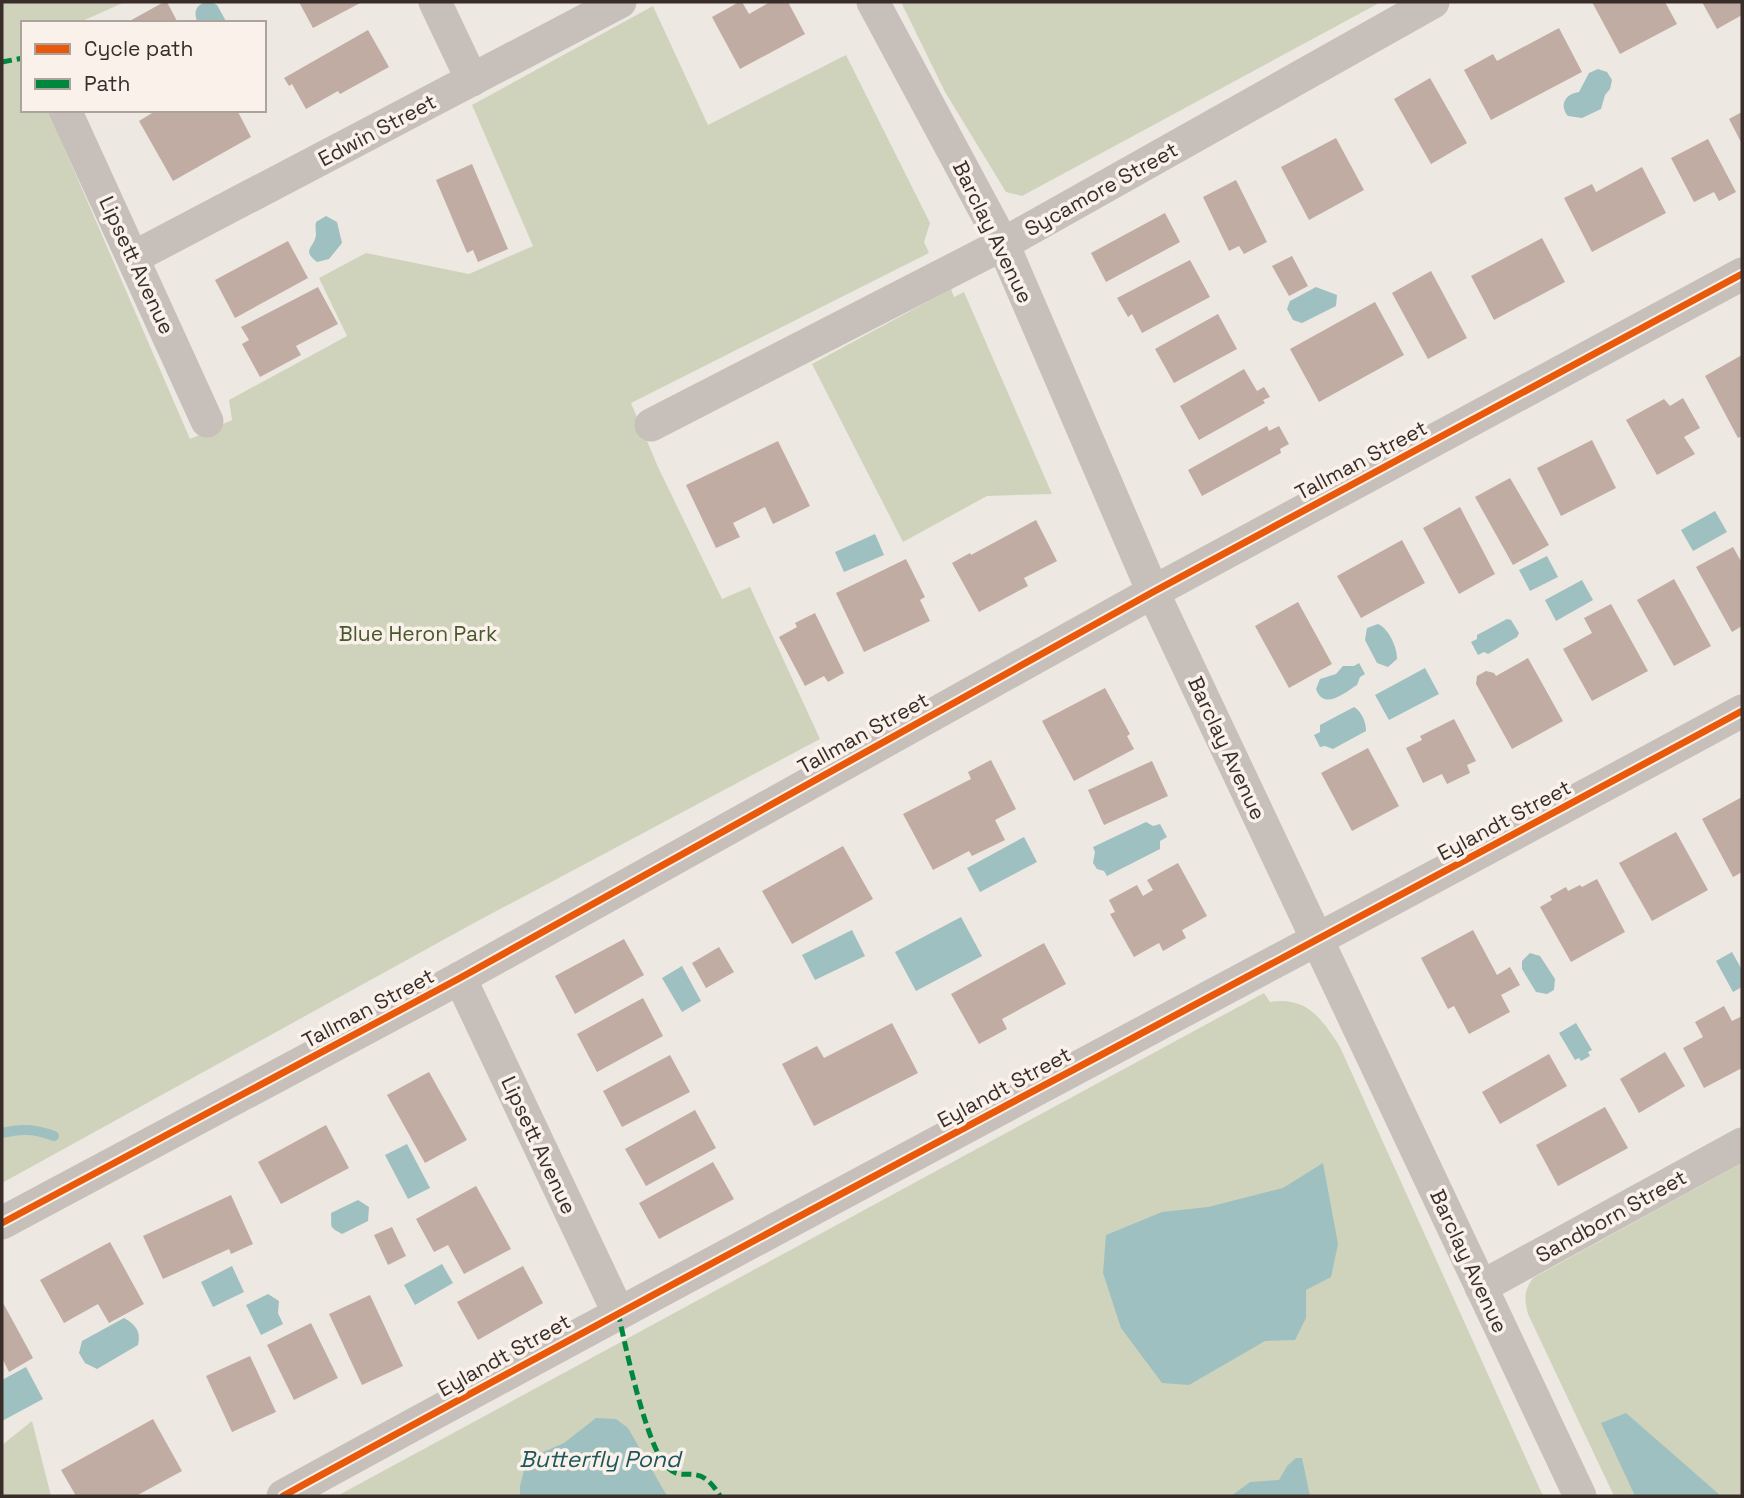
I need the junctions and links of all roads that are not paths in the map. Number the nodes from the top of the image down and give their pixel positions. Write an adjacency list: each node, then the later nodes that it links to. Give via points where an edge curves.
1 (435, 2): 5 (street)
2 (620, 2): 5 (street, Edwin Street)
3 (873, 2): 7 (street, Barclay Avenue)
4 (1433, 2): 7 (street, Sycamore Street)
5 (472, 80): 8 (street, Edwin Street)
6 (66, 112): 8 (street, Lipsett Avenue)
7 (1003, 244): 11 (street, Sycamore Street); 12 (street, Barclay Avenue)
8 (134, 257): 10 (street, Lipsett Avenue)
9 (1742, 274): 12 (street, Tallman Street)
10 (207, 421)
11 (651, 425)
12 (1153, 592): 14 (street, Barclay Avenue); 15 (street, Tallman Street)
13 (1742, 711): 14 (street, Eylandt Street)
14 (1318, 940): 18 (street, Barclay Avenue); 19 (street, Eylandt Street)
15 (460, 978): 17 (street, Tallman Street); 19 (street, Lipsett Avenue)
16 (1742, 1144): 18 (street, Sandborn Street)
17 (2, 1223)
18 (1481, 1287): 21 (street, Barclay Avenue)
19 (618, 1312): 20 (street, Eylandt Street)
20 (283, 1496)
21 (1580, 1496)

